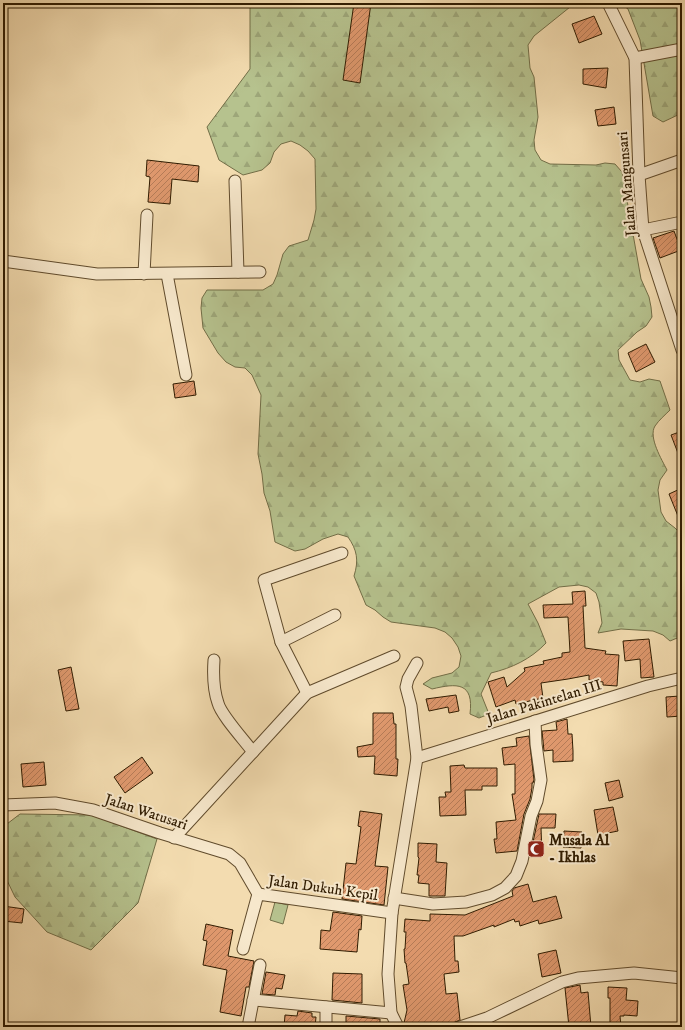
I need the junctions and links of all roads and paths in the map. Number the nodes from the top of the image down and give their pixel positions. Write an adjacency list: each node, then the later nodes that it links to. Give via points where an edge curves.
1 (608, 3): 3 (street)
2 (682, 49): 3 (street)
3 (636, 58): 5 (street, Jalan Mangunsari)
4 (682, 160): 5 (street)
5 (639, 175): 9 (street, Jalan Mangunsari)
6 (235, 181): 11 (street)
7 (147, 215): 13 (street)
8 (682, 222): 9 (street)
9 (643, 230): 15 (street, Jalan Mangunsari)
10 (3, 261): 13 (street, via 97,274)
11 (238, 272): 12 (street); 14 (street)
12 (260, 272)
13 (144, 274): 14 (street)
14 (167, 274): 16 (street)
15 (682, 350)
16 (186, 375)
17 (342, 553): 19 (street, via 264,580)
18 (335, 615): 19 (street)
19 (281, 642): 24 (street)
20 (394, 656): 24 (street)
21 (214, 660): 26 (street, via 213,677 218,705)
22 (417, 663): 27 (street, via 406,687 411,706)
23 (682, 678): 25 (street, Jalan Pakintelan III)
24 (307, 693): 26 (street)
25 (535, 720): 27 (street, Jalan Pakintelan III); 31 (street, via 541,780 522,861 516,876 505,888 492,895 466,902 433,904)
26 (253, 752): 29 (street)
27 (417, 758): 31 (street)
28 (3, 804): 29 (street, Jalan Watusari, via 55,803 93,810)
29 (174, 838): 30 (street, Jalan Watusari, via 229,854 240,863)
30 (258, 894): 32 (street, Jalan Dukuh Kepil); 33 (street, Jalan Dukuh Kepil)
31 (394, 898): 32 (street)
32 (392, 913): 38 (street, via 388,974)
33 (243, 948)
34 (260, 965): 36 (street)
35 (682, 978): 42 (street, via 634,973 578,978 562,982 487,1018)
36 (253, 1000): 37 (street); 39 (street)
37 (326, 1007): 38 (street); 40 (street)
38 (391, 1013): 41 (street)
39 (248, 1027)
40 (326, 1027)
41 (398, 1027)
42 (460, 1027)

